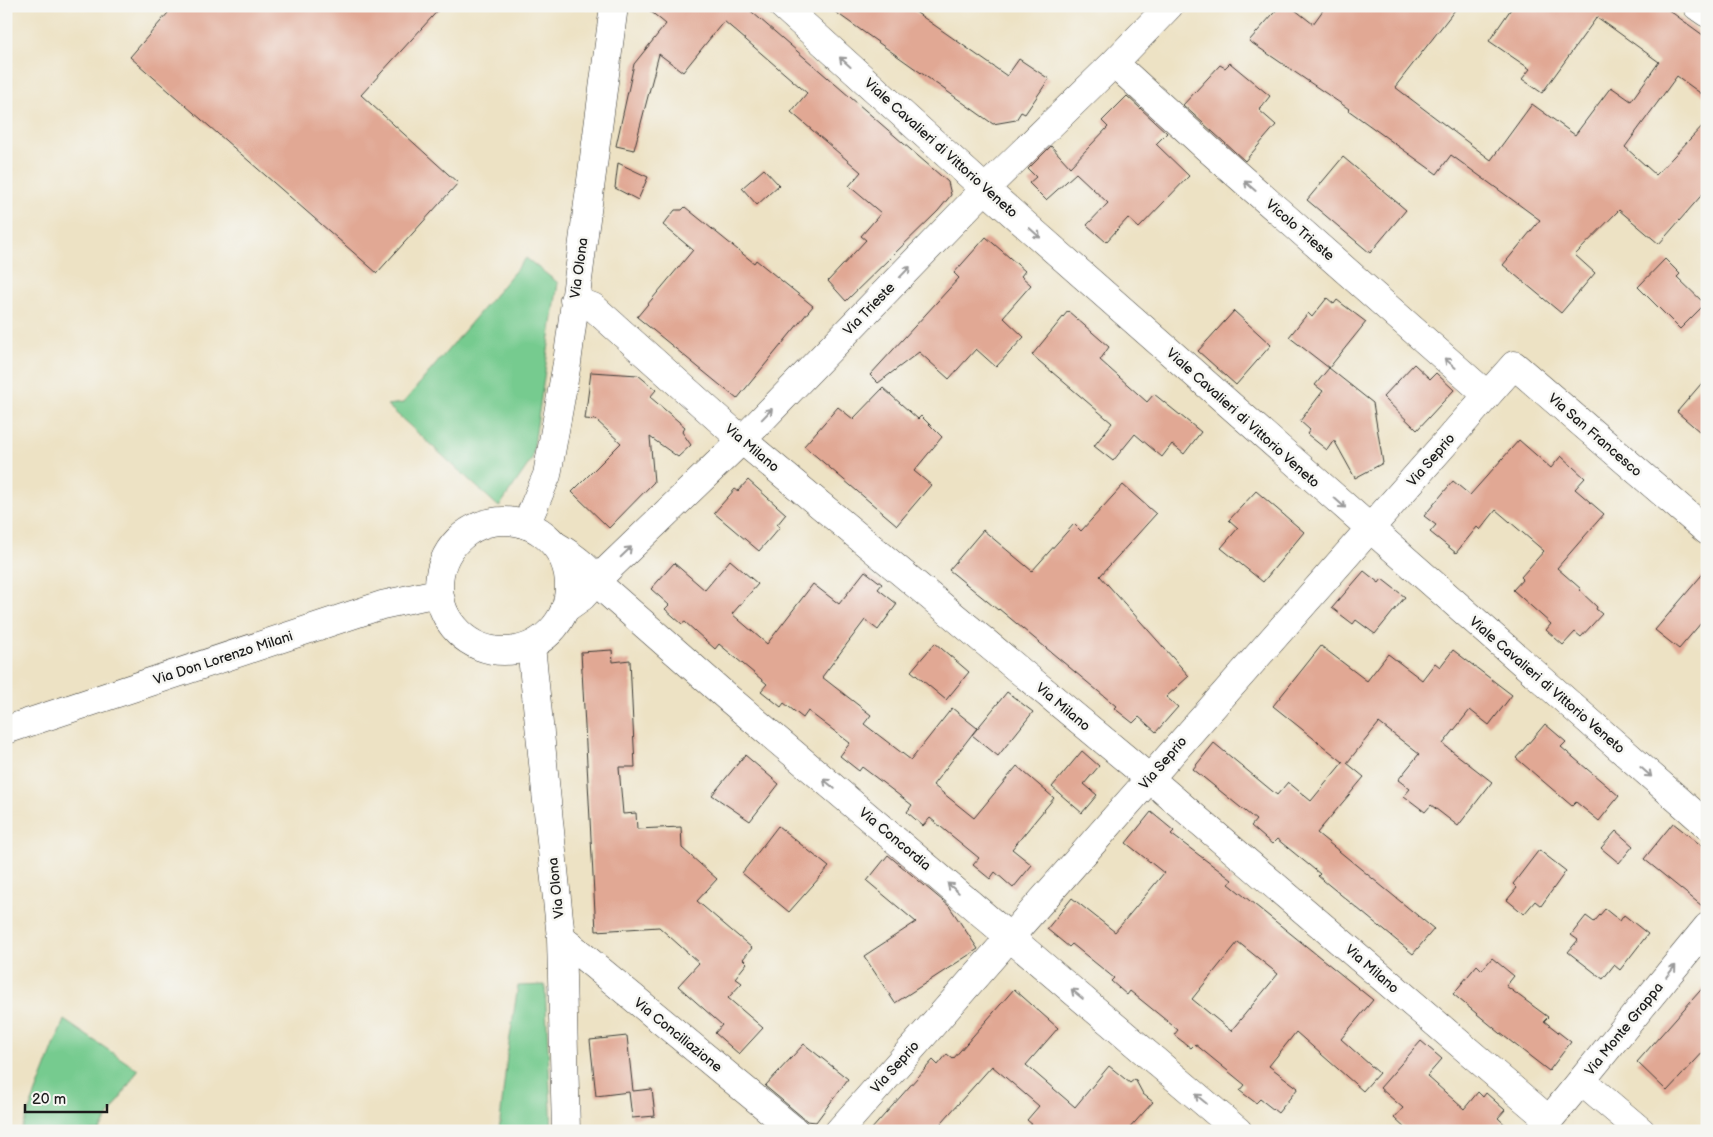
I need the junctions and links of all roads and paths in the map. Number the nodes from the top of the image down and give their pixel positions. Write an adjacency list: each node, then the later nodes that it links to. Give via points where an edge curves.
1 (614, 6): 8 (street, Via Olona)
2 (784, 6): 7 (street, Viale Cavalieri di Vittorio Veneto, one-way to 2)
3 (1169, 6): 6 (street, Via Trieste)
4 (1697, 6): 5 (street)
5 (1707, 13)
6 (1114, 63): 7 (street, Via Trieste); 9 (street, Vicolo Trieste, one-way to 6)
7 (985, 189): 10 (street, Via Trieste, one-way to 7); 12 (street, Viale Cavalieri di Vittorio Veneto, one-way to 12)
8 (574, 300): 10 (street, Via Milano, via 593,308); 11 (street, Via Olona, via 567,363 547,475)
9 (1487, 396): 12 (street, Via Seprio); 13 (street, Via San Francesco, via 1514,365)
10 (742, 440): 15 (street, Via Trieste, one-way to 10); 20 (street, Via Milano)
11 (526, 525): 14 (street); 16 (street, via 506,521 487,524 469,532 454,545 444,562 439,581)
12 (1370, 529): 20 (street, Via Seprio); 21 (street, Viale Cavalieri di Vittorio Veneto, one-way to 21)
13 (1707, 531)
14 (555, 545): 15 (street, Via Concordia, via 574,556); 17 (street, via 568,575)
15 (598, 580): 17 (street, Via Trieste); 23 (street, Via Concordia, one-way to 15, via 728,698 628,611)
16 (440, 600): 18 (street, via 459,633 475,644 493,650 512,651); 19 (street, Via Don Lorenzo Milani, via 428,595 382,605)
17 (565, 609): 18 (street, via 557,624)
18 (531, 646): 24 (street, Via Olona)
19 (6, 730)
20 (1149, 778): 23 (street, Via Seprio); 26 (street, Via Milano)
21 (1707, 825)
22 (1707, 928): 25 (street, Via Monte Grappa, one-way to 22)
23 (1010, 937): 29 (street, Via Seprio); 30 (street, Via Concordia, one-way to 23)
24 (561, 938): 27 (street, Via Olona); 28 (street, Via Conciliazione)
25 (1582, 1081): 26 (street, Via Monte Grappa); 31 (street)
26 (1544, 1125)
27 (566, 1131)
28 (796, 1131)
29 (839, 1131)
30 (1238, 1131)
31 (1641, 1131)

